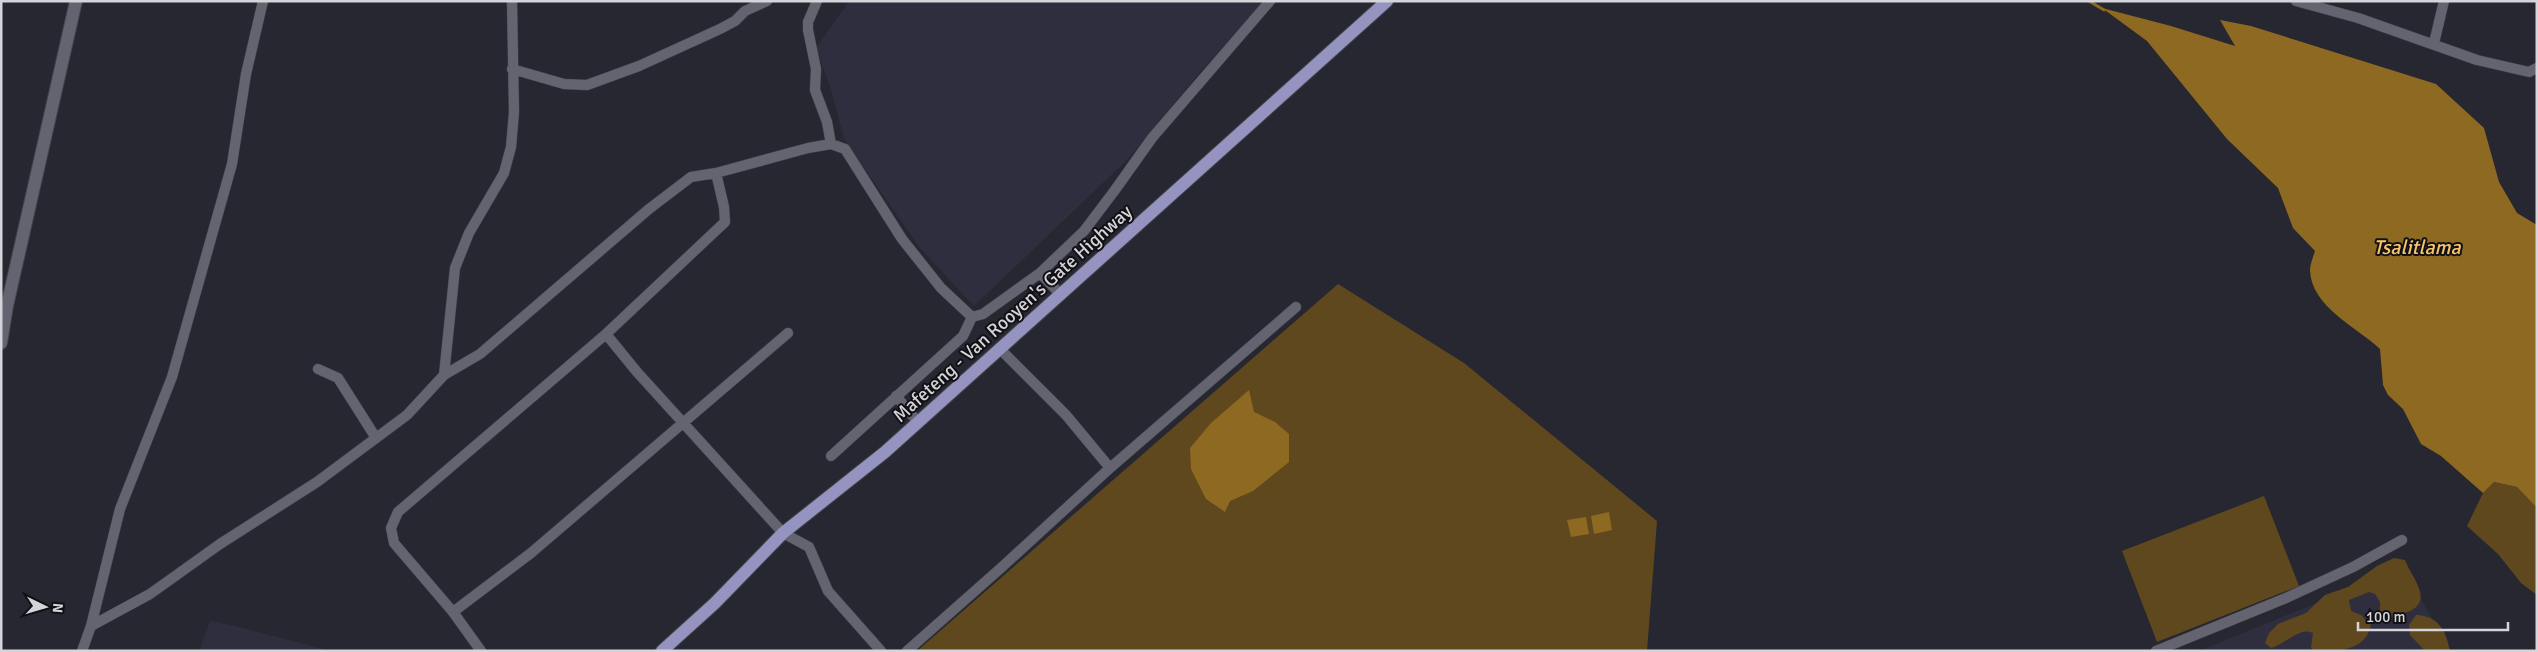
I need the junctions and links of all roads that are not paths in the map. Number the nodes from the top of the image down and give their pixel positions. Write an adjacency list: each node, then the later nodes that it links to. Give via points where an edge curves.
1 (76, 1): 21 (street)
2 (263, 1): 34 (street, via 246,74 232,164 172,377 120,509)
3 (512, 1): 12 (street)
4 (767, 1): 12 (street, via 744,11 735,21 720,29 639,66 587,85 564,84)
5 (817, 1): 13 (street, via 808,22 809,38 816,69 815,90)
6 (1270, 1): 15 (street, via 1152,138 1084,231)
7 (1387, 1): 16 (main road, Mafeteng - Van Rooyen's Gate Highway)
8 (2296, 1): 10 (street)
9 (2444, 1): 10 (street)
10 (2434, 43): 11 (street, via 2477,60 2529,72)
11 (2537, 68)
12 (512, 69): 24 (street, via 512,147 504,173 469,232 455,268)
13 (831, 144): 14 (street); 18 (street, via 845,149 902,239 941,288)
14 (716, 173): 20 (street, via 725,222); 24 (street, via 691,176 480,354)
15 (1040, 273): 16 (street); 18 (street, via 984,314)
16 (1061, 295): 22 (main road, Mafeteng - Van Rooyen's Gate Highway)
17 (1296, 307): 30 (street)
18 (972, 317): 25 (street, via 963,336)
19 (788, 333): 27 (street)
20 (606, 334): 27 (street); 33 (street, via 398,512 392,528 394,543)
21 (1, 344)
22 (999, 348): 26 (main road, Mafeteng - Van Rooyen's Gate Highway); 30 (street, via 1066,415)
23 (318, 369): 28 (street, via 338,378)
24 (444, 374): 28 (street, via 407,415)
25 (896, 396): 26 (street); 29 (street)
26 (918, 422): 31 (main road, Mafeteng - Van Rooyen's Gate Highway)
27 (684, 423): 31 (street); 33 (street, via 531,553)
28 (376, 438): 34 (street, via 317,482 220,544 150,594)
29 (831, 456)
30 (1110, 468): 39 (street)
31 (783, 533): 37 (main road, Mafeteng - Van Rooyen's Gate Highway, via 715,603); 38 (street, via 809,547 828,591)
32 (2402, 540): 40 (street, via 2286,598)
33 (453, 612): 36 (street)
34 (91, 626): 35 (street)
35 (82, 651)
36 (481, 651)
37 (662, 651)
38 (881, 651)
39 (907, 651)
40 (2156, 651)

